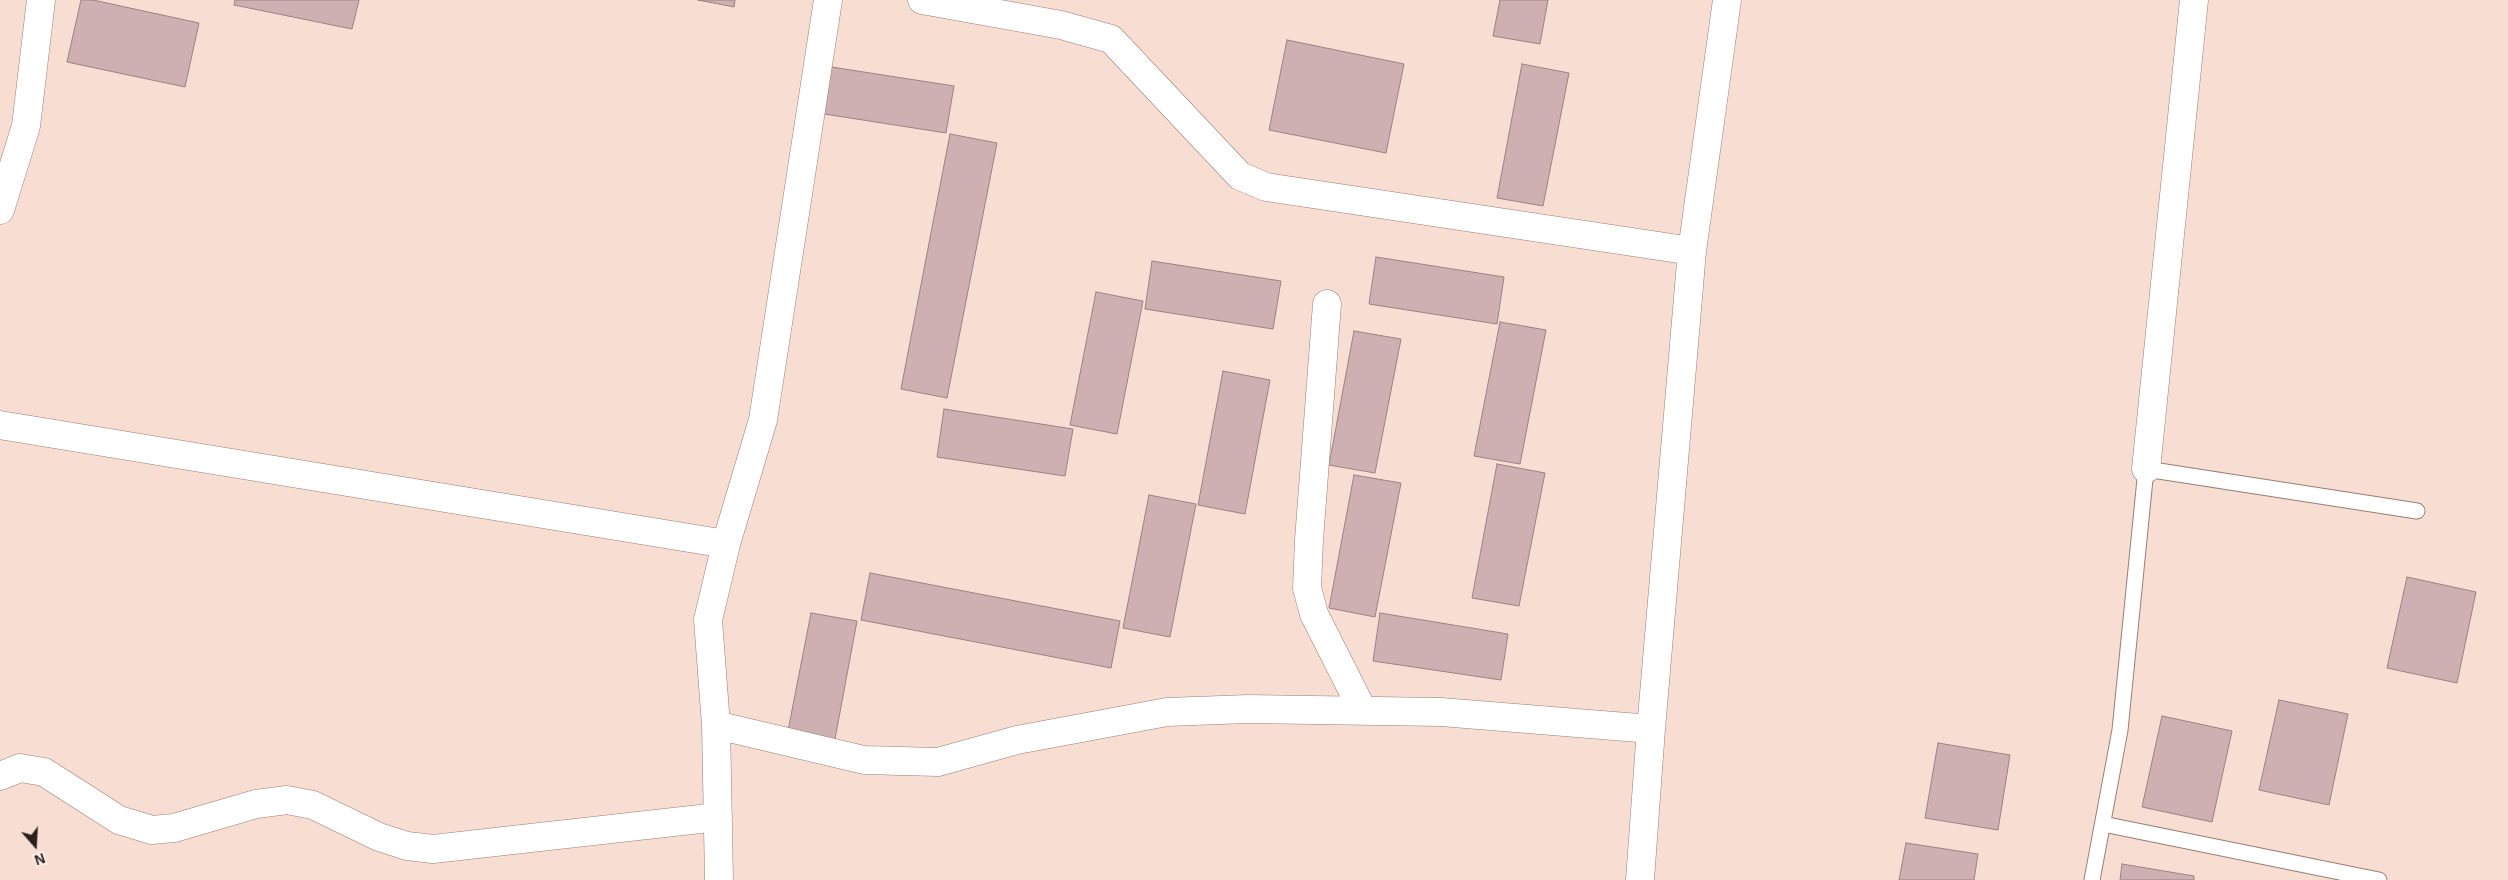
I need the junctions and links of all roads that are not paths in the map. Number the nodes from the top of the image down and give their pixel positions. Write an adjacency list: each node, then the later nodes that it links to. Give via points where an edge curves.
1 (42, 0): 6 (street, via 26,126)
2 (828, 0): 12 (street, via 763,420)
3 (922, 0): 7 (street, via 1061,25 1111,39 1240,176 1266,188)
4 (1727, 0): 7 (street)
5 (2194, 0): 10 (street)
6 (0, 210)
7 (1692, 251): 15 (street)
8 (1327, 304): 13 (street, via 1307,588 1314,614)
9 (0, 425): 12 (street)
10 (2146, 469): 11 (lane); 18 (lane, via 2120,730)
11 (2417, 511)
12 (726, 544): 14 (street, via 708,620)
13 (1363, 711): 14 (street, via 1248,708 1166,712 1017,740 938,762 864,760); 15 (street, via 1441,712)
14 (716, 725): 17 (street)
15 (1651, 729): 20 (street)
16 (0, 776): 17 (street, via 20,768 44,772 119,820 152,830 174,828 256,804 287,800 313,806 379,838 433,849)
17 (718, 817): 19 (street)
18 (2103, 824): 21 (lane); 22 (lane)
19 (719, 880)
20 (1640, 880)
21 (2092, 880)
22 (2379, 880)

